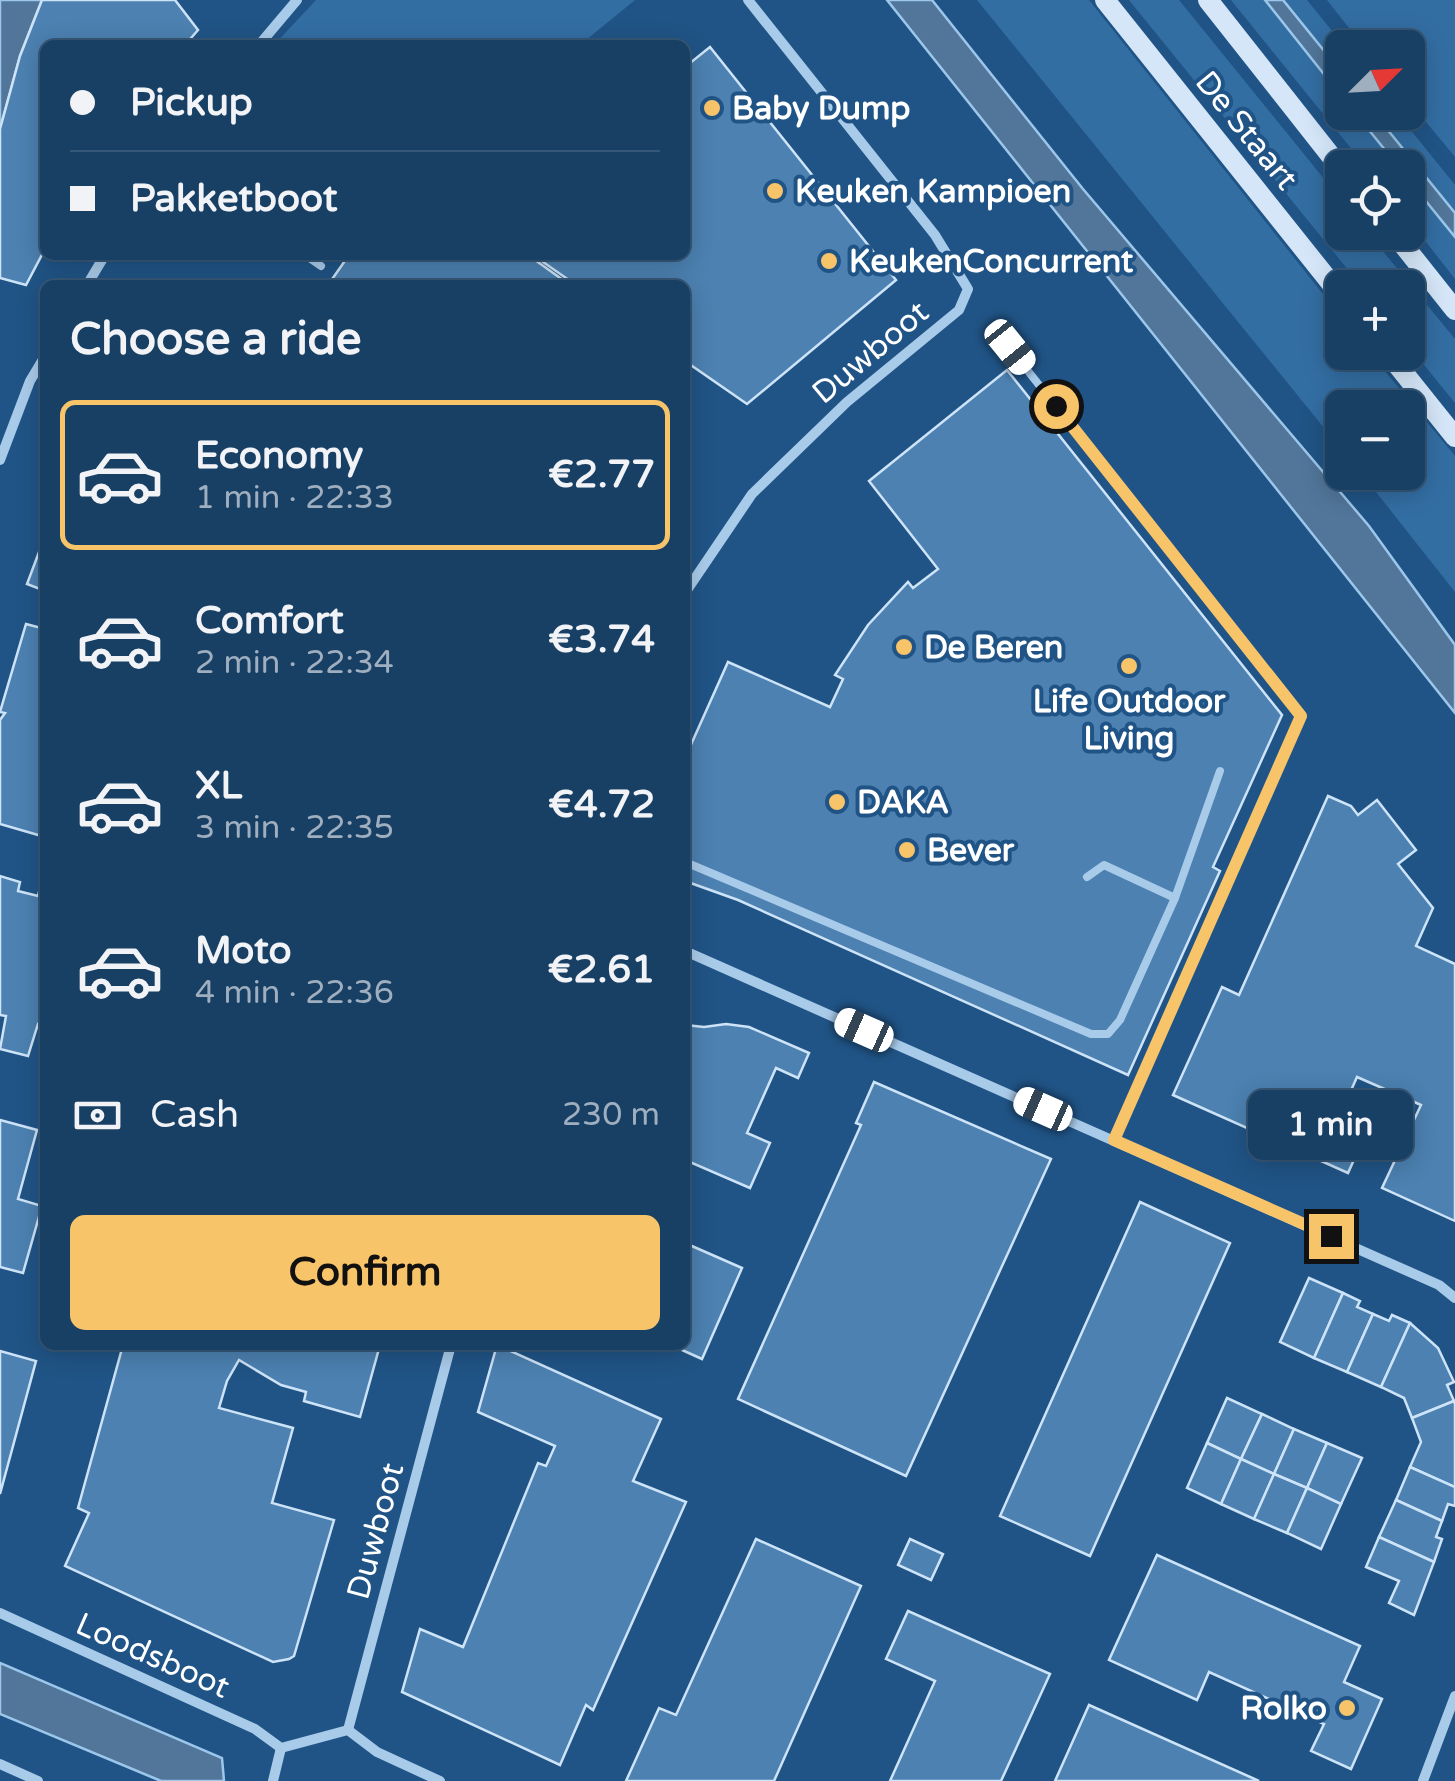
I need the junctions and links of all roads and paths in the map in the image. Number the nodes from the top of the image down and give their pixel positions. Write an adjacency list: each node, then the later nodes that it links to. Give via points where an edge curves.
1 (297, 0): 5 (street)
2 (748, 0): 17 (street, Duwboot, via 935,235 968,289 959,310 847,402 752,494)
3 (1104, 0): 10 (main road, De Staart)
4 (1208, 0): 6 (main road, De Staart)
5 (262, 40)
6 (1326, 150)
7 (1407, 250): 11 (main road)
8 (312, 260): 9 (lane)
9 (321, 266)
10 (1325, 276)
11 (1455, 310)
12 (1010, 347): 23 (lane, via 1301,716)
13 (40, 365): 16 (street)
14 (1401, 370): 15 (main road)
15 (1455, 437)
16 (0, 460)
17 (690, 586)
18 (1220, 771): 21 (lane)
19 (690, 864): 21 (lane, via 1091,1034 1108,1034 1120,1020)
20 (1088, 877): 21 (lane, via 1104,865)
21 (1175, 898)
22 (690, 953): 23 (street)
23 (1114, 1140): 24 (street, via 1439,1284)
24 (1455, 1298)
25 (450, 1350): 28 (street, Duwboot)
26 (0, 1613): 29 (street, Loodsboot, via 254,1728)
27 (1455, 1696): 34 (street)
28 (348, 1730): 29 (street); 33 (street, via 376,1752)
29 (281, 1748): 32 (street)
30 (0, 1764): 31 (street)
31 (38, 1781)
32 (272, 1781)
33 (440, 1781)
34 (1423, 1781)

